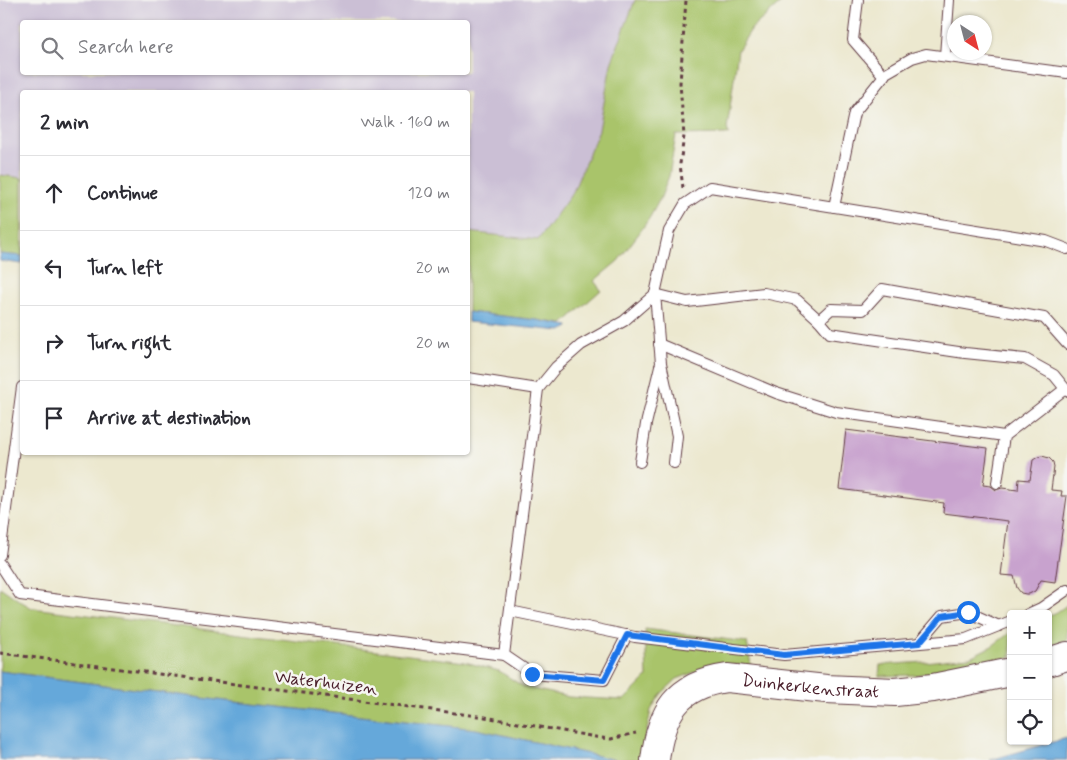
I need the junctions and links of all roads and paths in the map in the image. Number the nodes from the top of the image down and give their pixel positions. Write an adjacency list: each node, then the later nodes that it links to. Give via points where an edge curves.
1 (686, 0): 7 (path, via 680,84 684,136 680,164)
2 (858, 0): 6 (lane, via 853,40)
3 (949, 0): 4 (lane)
4 (944, 56): 5 (lane); 6 (lane, via 926,54 912,58)
5 (1067, 73)
6 (884, 76): 8 (lane, via 854,113)
7 (685, 204): 8 (lane, via 710,186); 10 (lane, via 669,231)
8 (834, 206): 9 (lane, via 1046,241)
9 (1067, 249)
10 (655, 294): 11 (lane, via 687,302 764,293 797,300); 12 (lane); 16 (lane, via 624,321 581,345 556,367)
11 (818, 320): 13 (lane, via 831,309 863,310 882,289 1044,318); 17 (lane, via 830,333 1025,359 1054,375)
12 (659, 344): 14 (lane); 19 (lane, via 776,393 836,412)
13 (1067, 344)
14 (660, 363): 20 (lane); 21 (lane, via 677,436)
15 (470, 378): 16 (lane)
16 (538, 389): 27 (lane)
17 (1066, 390): 19 (lane)
18 (20, 402): 23 (lane)
19 (1004, 436): 22 (lane)
20 (640, 462)
21 (674, 463)
22 (997, 483)
23 (0, 555)
24 (0, 564): 33 (lane, via 20,595)
25 (1067, 590): 26 (lane)
26 (1037, 610)
27 (510, 611): 30 (lane); 33 (lane)
28 (1007, 623): 29 (lane)
29 (999, 626): 31 (lane, via 966,639); 31 (lane, via 968,612 942,616)
30 (627, 635): 31 (lane, via 784,655); 33 (lane, via 604,680 532,674)
31 (919, 643)
32 (0, 653): 37 (path, Waterhuizen, via 486,717)
33 (504, 655)
34 (1067, 656): 35 (main road)
35 (1052, 661)
36 (1007, 673): 37 (main road, Duinkerkenstraat, via 895,692 826,689 727,678 713,680 699,685 678,700)
37 (652, 745)

